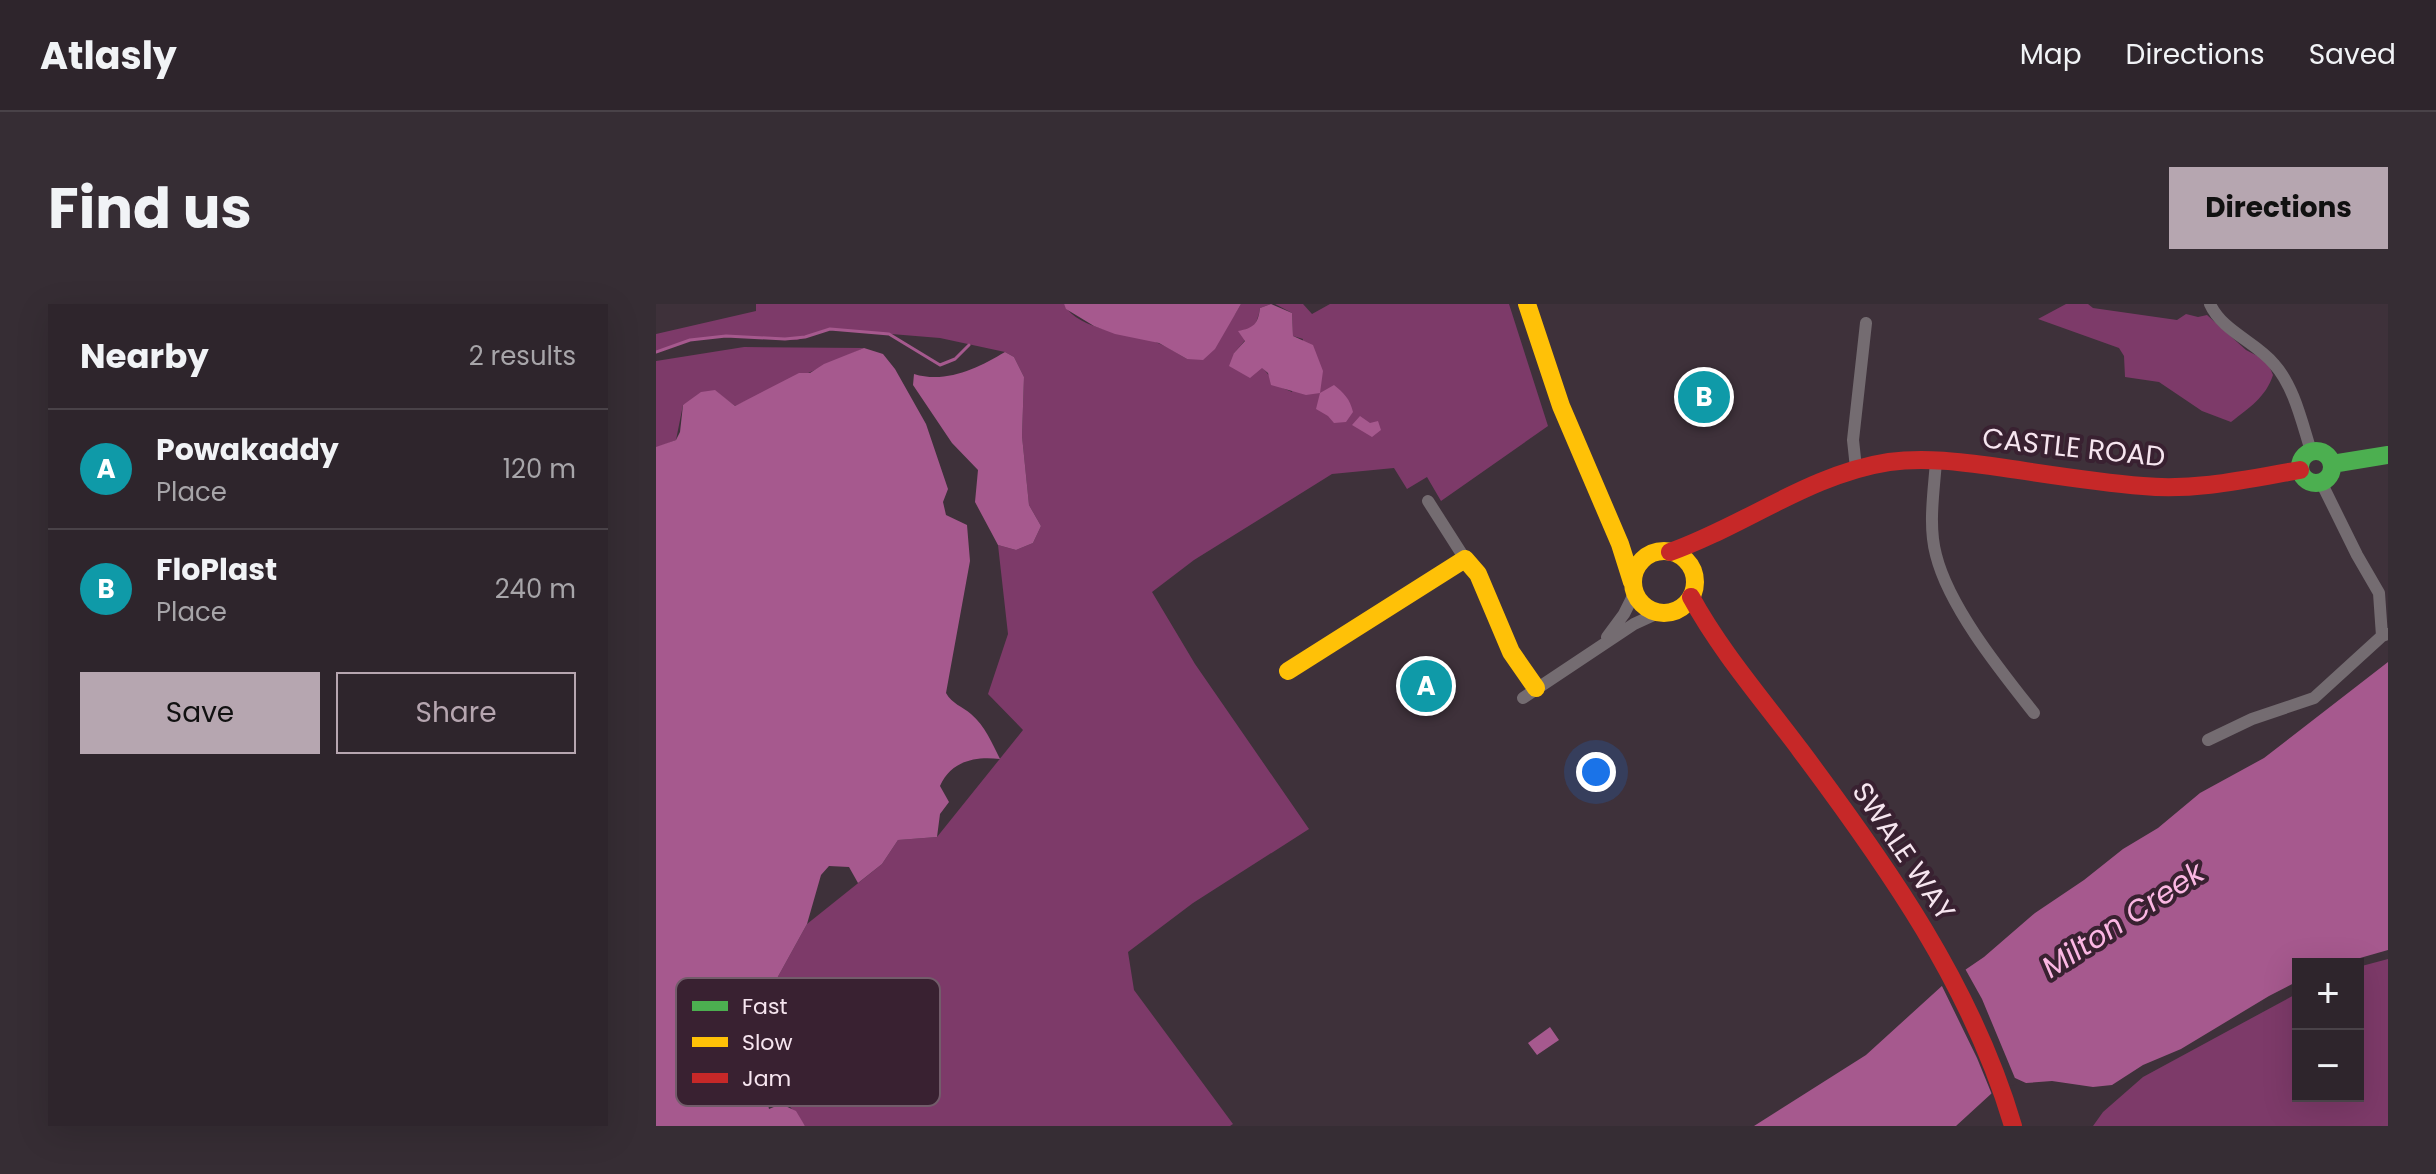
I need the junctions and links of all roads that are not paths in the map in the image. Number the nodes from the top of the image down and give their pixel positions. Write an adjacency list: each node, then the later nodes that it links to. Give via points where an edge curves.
1 (1527, 304): 12 (main road, via 1561,406)
2 (2210, 304): 4 (street, via 2219,319 2263,352 2284,377)
3 (1866, 323): 8 (street, via 1853,440)
4 (2311, 451): 7 (main road, via 2324,453); 9 (main road)
5 (2388, 455): 7 (main road)
6 (1936, 461): 8 (main road, CASTLE ROAD); 9 (main road, CASTLE ROAD, via 2147,487); 26 (street, via 1932,525 1935,554 1948,589)
7 (2332, 464): 10 (main road)
8 (1856, 468): 13 (main road, CASTLE ROAD)
9 (2300, 470): 10 (main road, via 2306,479)
10 (2321, 482): 22 (street, via 2379,593)
11 (1428, 501): 16 (street)
12 (1608, 514): 15 (main road); 18 (main road)
13 (1726, 530): 14 (main road, CASTLE ROAD); 17 (main road, CASTLE ROAD, via 1704,555)
14 (1670, 552): 15 (main road); 17 (main road, via 1686,561)
15 (1648, 555): 18 (main road, via 1634,571)
16 (1465, 559): 24 (main road); 25 (main road, via 1478,574)
17 (1695, 578): 19 (main road)
18 (1633, 588): 20 (main road, via 1640,603); 23 (street, via 1624,614)
19 (1691, 597): 20 (main road); 21 (main road, SWALE WAY)
20 (1666, 612): 21 (main road, SWALE WAY, via 1694,619); 23 (street, via 1634,624)
21 (1709, 630): 28 (main road, SWALE WAY, via 1877,854 1935,947 1968,1006)
22 (2385, 635): 27 (street, via 2314,698)
23 (1601, 646): 25 (street)
24 (1288, 671)
25 (1529, 693)
26 (2034, 713)
27 (2208, 740)
28 (2013, 1126)

